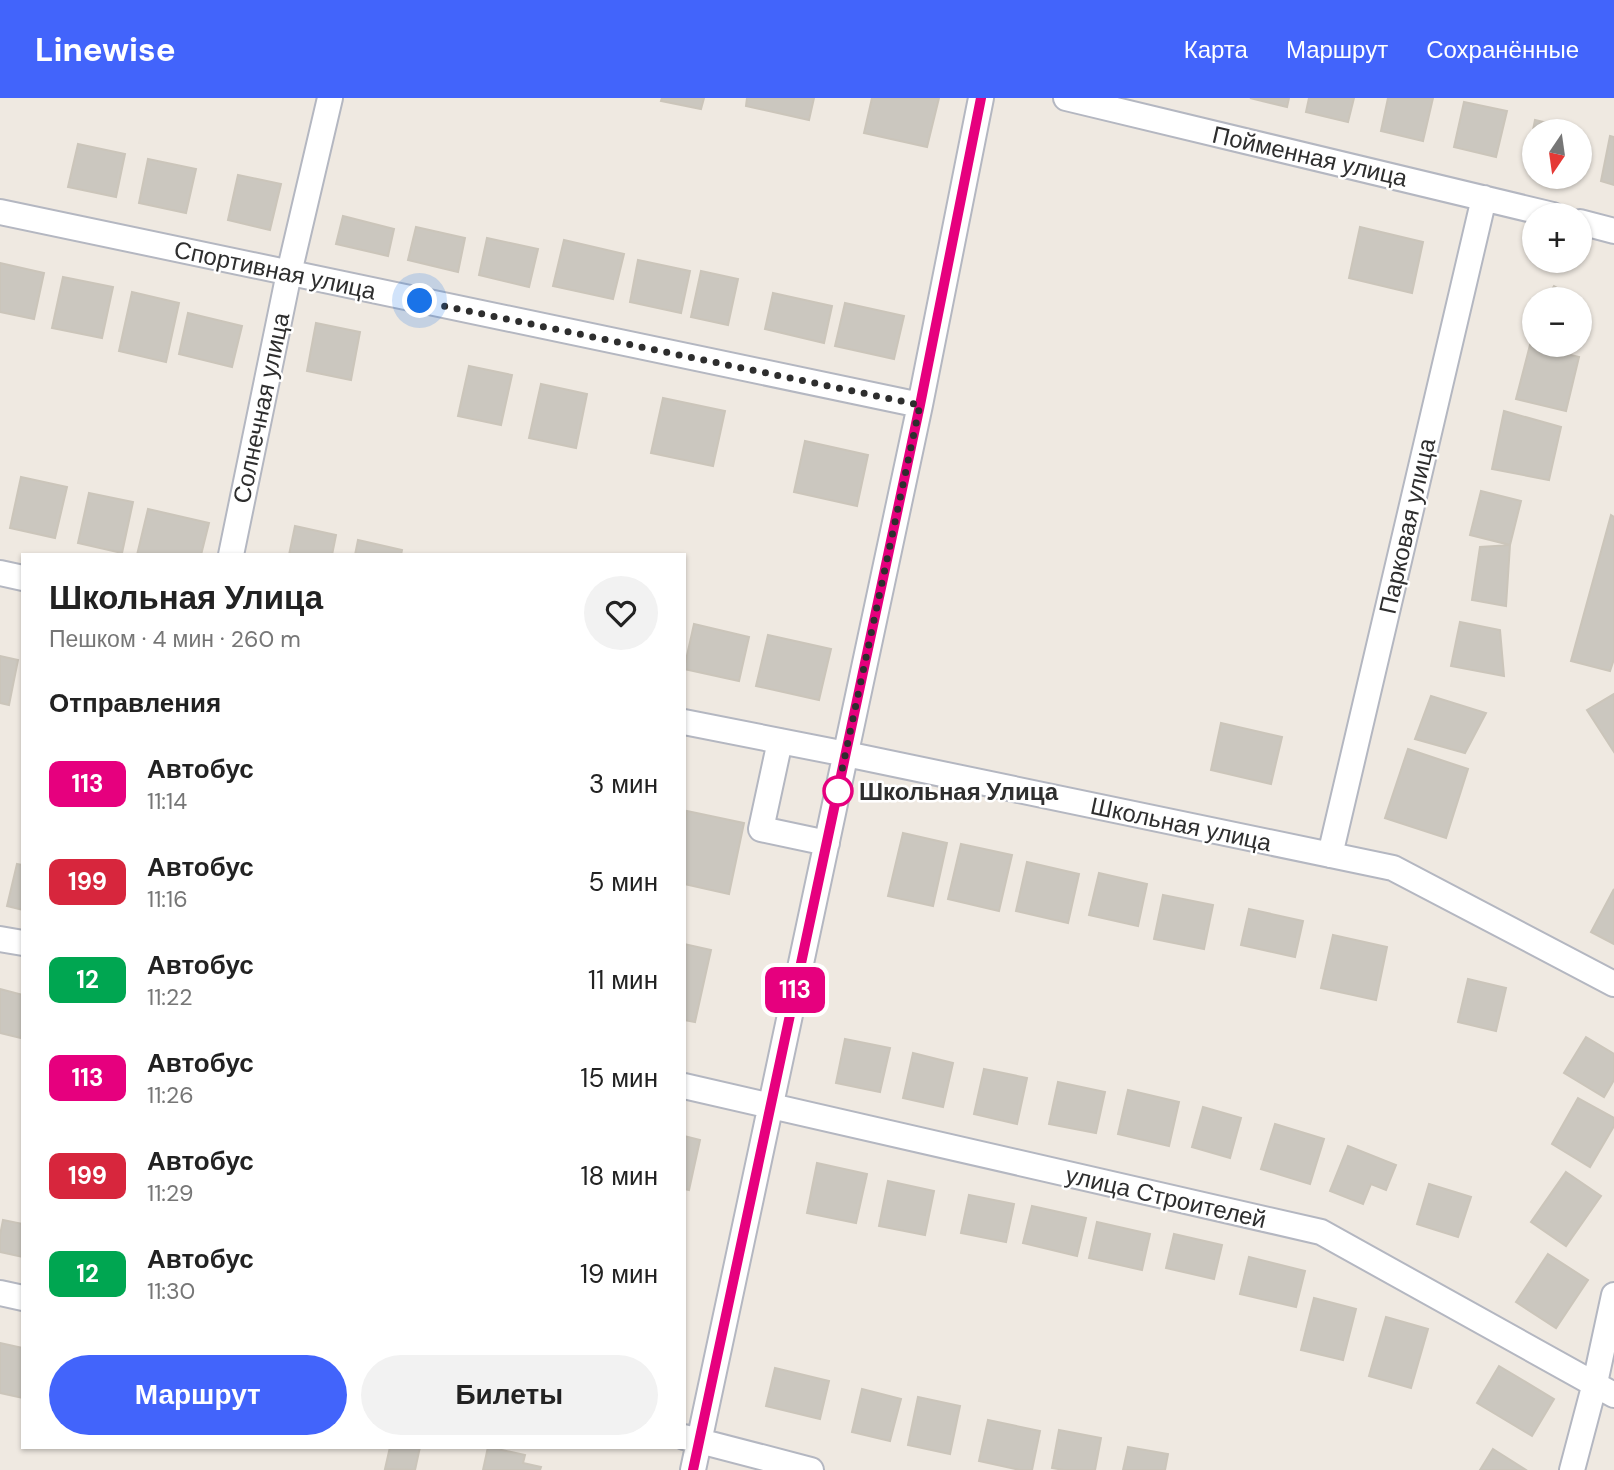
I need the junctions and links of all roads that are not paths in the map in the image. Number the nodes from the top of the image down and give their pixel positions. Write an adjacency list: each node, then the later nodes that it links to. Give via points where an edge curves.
1 (330, 98): 9 (street, Солнечная улица)
2 (981, 98): 10 (street)
3 (1066, 98): 4 (street, Пойменная улица)
4 (1484, 198): 5 (street, Пойменная улица); 18 (street, Парковая улица)
5 (1522, 207)
6 (0, 212): 9 (street, Спортивная улица)
7 (1592, 225): 8 (street)
8 (1614, 231)
9 (289, 273): 10 (street, Спортивная улица); 11 (street, Солнечная улица)
10 (920, 405): 16 (street)
11 (231, 553)
12 (0, 573): 13 (street)
13 (21, 578)
14 (686, 722): 15 (street, Школьная улица)
15 (780, 741): 16 (street, Школьная улица); 17 (street, via 761,829)
16 (846, 754): 17 (street); 18 (street, Школьная улица)
17 (827, 843): 23 (street)
18 (1331, 855): 21 (street, Школьная улица, via 1392,868)
19 (0, 939): 20 (street)
20 (21, 943)
21 (1614, 984)
22 (686, 1086): 23 (street, улица Строителей)
23 (771, 1105): 27 (street, улица Строителей, via 1321,1232); 28 (street)
24 (0, 1293): 26 (street)
25 (1614, 1294): 27 (street)
26 (21, 1298)
27 (1604, 1389): 31 (street)
28 (692, 1439): 29 (street); 30 (street)
29 (693, 1470)
30 (811, 1470)
31 (1572, 1470)

